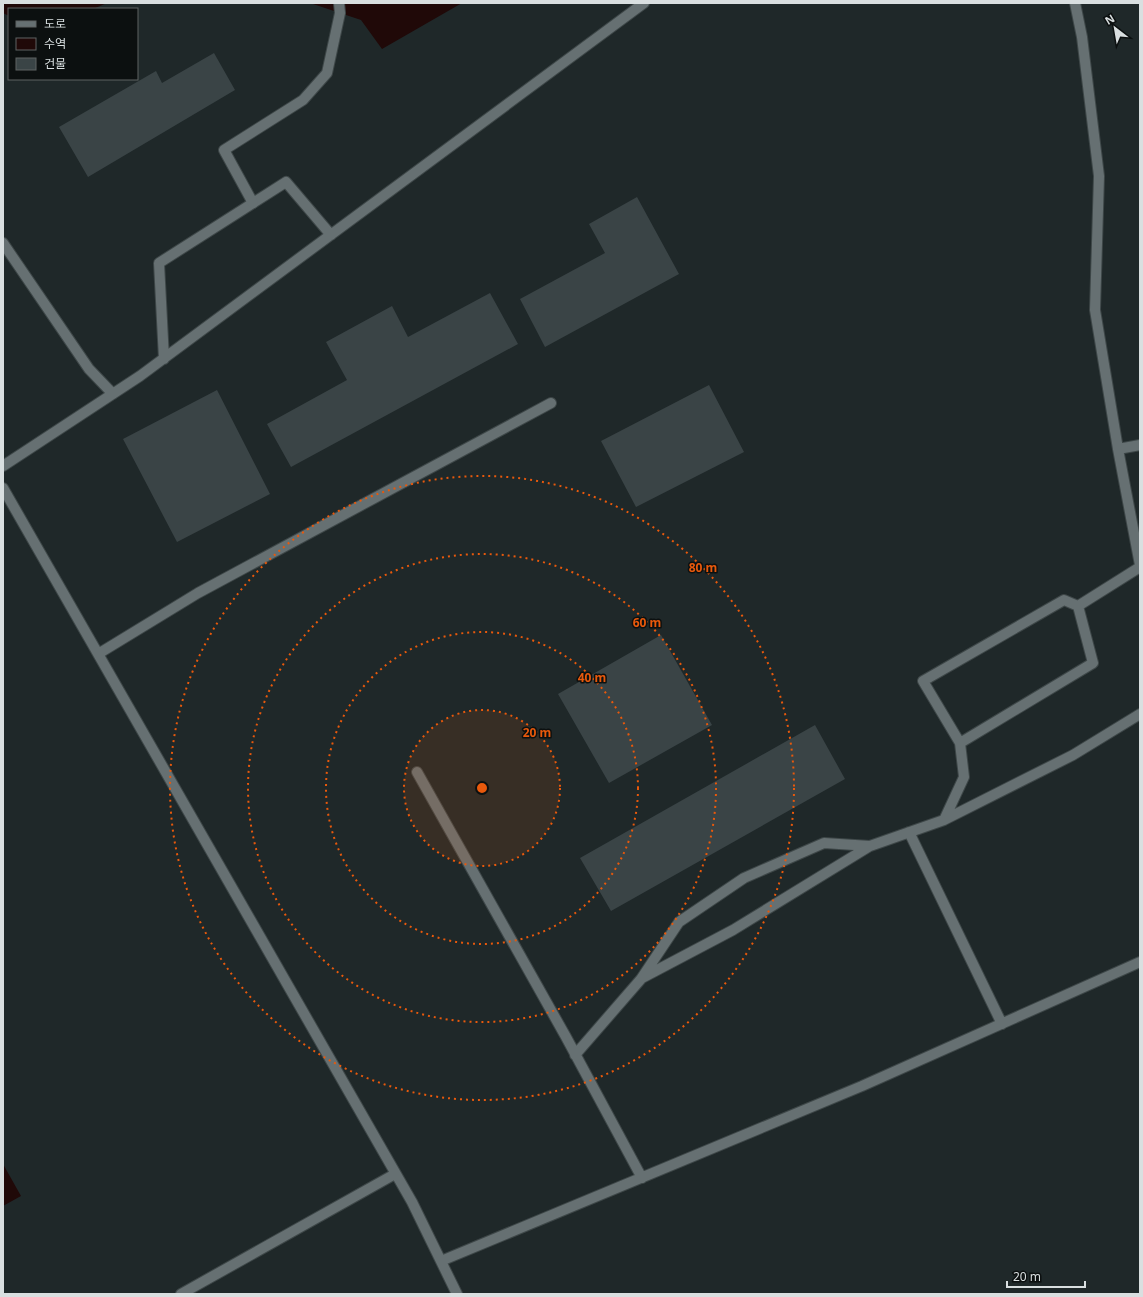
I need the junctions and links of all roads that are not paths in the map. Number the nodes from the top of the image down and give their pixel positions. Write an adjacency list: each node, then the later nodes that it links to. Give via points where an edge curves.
1 (339, 3): 4 (street, via 340,13 326,73 303,100 224,150)
2 (644, 3): 5 (street)
3 (1075, 3): 11 (street, via 1082,37 1099,176 1095,310)
4 (253, 203): 5 (street, via 286,182); 7 (street, via 159,263)
5 (331, 235): 7 (street)
6 (3, 243): 8 (street, via 89,369)
7 (164, 358): 8 (street)
8 (113, 394): 12 (street)
9 (551, 403): 16 (street, via 198,593)
10 (1140, 445): 11 (street)
11 (1118, 449): 14 (street)
12 (3, 466)
13 (3, 488): 16 (street)
14 (1140, 566): 15 (street)
15 (1078, 606): 18 (street, via 1093,663); 18 (street, via 1064,600 923,681)
16 (98, 654): 27 (street)
17 (1140, 714): 20 (street, via 1074,755)
18 (960, 742): 20 (street, via 964,777)
19 (417, 772): 26 (street)
20 (944, 820): 21 (street)
21 (909, 832): 22 (street); 25 (street)
22 (870, 846): 24 (street, via 733,930); 24 (street, via 824,843 744,878 679,922)
23 (1140, 962): 25 (street)
24 (641, 979): 26 (street)
25 (1002, 1024): 28 (street)
26 (575, 1055): 28 (street)
27 (396, 1174): 29 (street); 30 (street)
28 (642, 1178): 29 (street)
29 (441, 1261): 31 (street)
30 (181, 1294)
31 (457, 1294)

